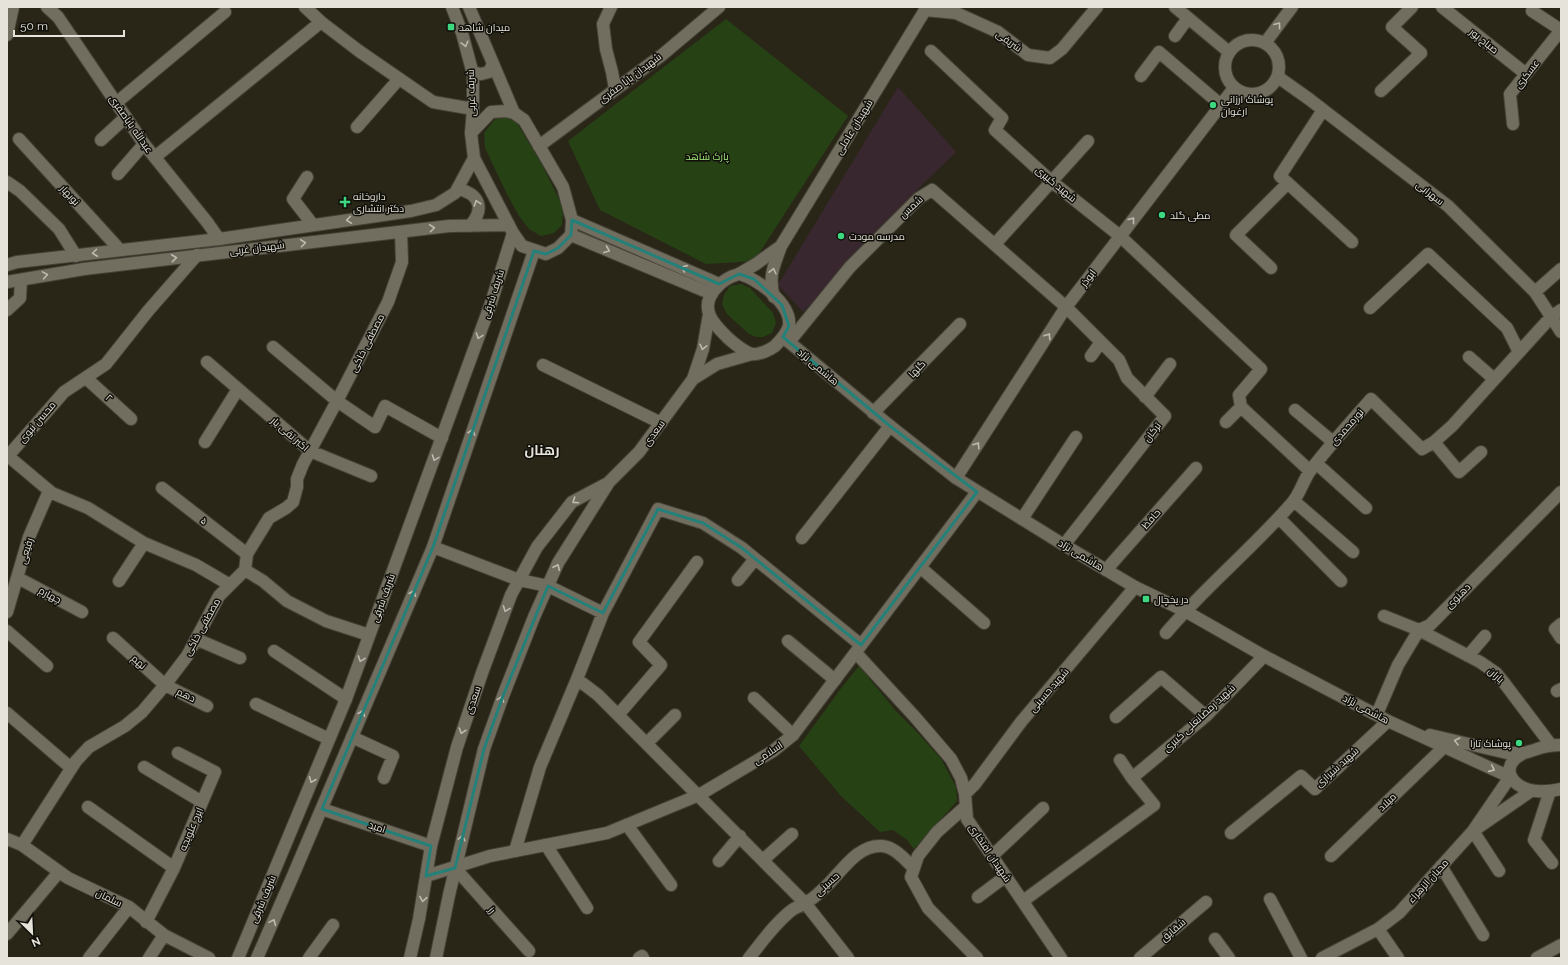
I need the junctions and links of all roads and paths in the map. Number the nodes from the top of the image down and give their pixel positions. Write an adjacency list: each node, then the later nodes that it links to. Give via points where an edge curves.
1 (13, 7): 19 (street)
2 (306, 7): 17 (street)
3 (452, 7): 25 (street, شریف غربی, one-way to 25)
4 (469, 7): 24 (street)
5 (611, 7): 31 (street, via 603,24)
6 (719, 7): 31 (street, شهیدان بابا صفری, via 662,55)
7 (1097, 7): 13 (street, شریفی, via 1062,49 1050,58 1028,55 998,32 956,13)
8 (1175, 7): 16 (street)
9 (1292, 7): 21 (street, one-way to 9)
10 (1412, 7): 32 (street, via 1392,26 1421,53)
11 (1442, 7): 26 (street, صباح پور)
12 (50, 8): 33 (street, عبدالله باباصفری)
13 (926, 8): 65 (street, شهیدان عاملی)
14 (1532, 11): 18 (street)
15 (225, 12): 33 (street)
16 (1188, 18): 20 (street); 23 (street)
17 (321, 22): 29 (street); 47 (street)
18 (1561, 30): 26 (street, عسکری)
19 (7, 35)
20 (1175, 36)
21 (1265, 43): 23 (street, via 1245,41 1236,45); 28 (street, via 1273,49 1278,58)
22 (931, 51): 52 (street, شهید کبیری, via 1002,118 994,130)
23 (1230, 52): 30 (street, via 1225,61 1225,71)
24 (493, 64): 25 (street, via 489,72); 37 (street)
25 (472, 72): 35 (street, شریف غربی)
26 (1526, 74): 39 (street, عسکری, via 1510,94)
27 (1141, 76): 34 (street, via 1159,52)
28 (1278, 77): 30 (street, via 1264,92 1253,95); 36 (street, سهرابی)
29 (398, 80): 35 (street, via 433,102); 40 (street)
30 (1234, 88): 34 (street, ابوذر)
31 (615, 89): 46 (street, شهیدان بابا صفری)
32 (1381, 91)
33 (116, 103): 38 (street, عبدالله باباصفری)
34 (1221, 105): 61 (street, ابوذر, one-way to 34)
35 (474, 110): 41 (street, شریف غربی)
36 (1323, 110): 53 (street, via 1280,176); 77 (street, سهرابی, via 1448,206)
37 (514, 113): 41 (street, via 491,112); 46 (street, via 524,120)
38 (126, 117): 43 (street); 45 (street, عبدالله باباصفری)
39 (1513, 124)
40 (357, 127)
41 (471, 133): 48 (street)
42 (19, 139): 66 (street, نوبهار)
43 (101, 140)
44 (1088, 141): 52 (street)
45 (144, 144): 47 (street, عبدالله باباصفری); 49 (street)
46 (539, 146): 55 (street, via 563,187)
47 (155, 157): 62 (street, عبدالله باباصفری)
48 (474, 158): 54 (street, شهیدان غربی); 58 (street)
49 (118, 174)
50 (306, 177): 56 (street, via 294,199)
51 (7, 182): 68 (street, via 20,191 59,229)
52 (1051, 182): 61 (street, شهید کبیری); 64 (street)
53 (1288, 183): 63 (street); 71 (street, via 1236,235)
54 (458, 189): 56 (street, شهیدان غربی, one-way to 56, via 436,205); 57 (street, one-way to 54, via 477,218 479,208 476,198 468,191)
55 (572, 220): 60 (street); 76 (street, one-way to 55)
56 (313, 225): 62 (street, شهیدان غربی)
57 (470, 226): 58 (street, شهیدان غربی); 59 (street, شهیدان غربی, one-way to 57)
58 (511, 229): 67 (street, via 522,246); 110 (street, شریف شرقی, one-way to 110, via 491,303)
59 (401, 232): 69 (street, شهیدان غربی, one-way to 59); 101 (street, مصطفی خاکی, via 402,262 388,302)
60 (571, 235): 67 (street, via 558,248 546,254); 76 (street, one-way to 76)
61 (1120, 236): 79 (street, ابوذر); 102 (street, شهید کبیری, via 1261,369 1239,395)
62 (219, 239): 66 (street, شهیدان غربی)
63 (1352, 242)
64 (995, 244): 79 (street, شمس); 86 (street, شمس, via 932,190 918,198 850,267)
65 (781, 246): 73 (street, شهیدان عاملی); 78 (street, شهیدان عاملی, one-way to 65, via 771,272)
66 (120, 250): 68 (street, شهیدان غربی, one-way to 68)
67 (534, 251): 133 (street, شریف شرقی, one-way to 67)
68 (76, 256): 70 (street, شهیدان غربی)
69 (197, 256): 74 (street, شهیدان غربی, one-way to 69, via 84,269); 96 (street, محسن نبوی, via 148,311 106,364)
70 (7, 264)
71 (1271, 268)
72 (1561, 269): 77 (street)
73 (739, 274): 76 (street, via 729,276); 78 (street, via 761,284)
74 (21, 280): 75 (street, شهیدان غربی); 81 (street, via 20,298)
75 (7, 282)
76 (716, 289): 83 (street, via 708,304)
77 (1535, 292): 82 (street, سهرابی)
78 (774, 297): 86 (street, via 788,316)
79 (1066, 307): 87 (street, ترکان); 120 (street, ابوذر, one-way to 79)
80 (1370, 308): 89 (street, via 1428,254 1507,328)
81 (7, 310)
82 (1556, 313): 85 (street, سهرابی); 89 (street)
83 (709, 314): 90 (street, via 723,334); 97 (street, one-way to 97, via 703,350)
84 (960, 324): 104 (street, گلها)
85 (1561, 332)
86 (786, 339): 90 (street, via 764,352); 104 (street, هاشمی نژاد)
87 (1101, 342): 91 (street); 100 (street, ترکان, via 1119,360 1127,378)
88 (274, 347): 101 (street)
89 (1518, 352): 98 (street)
90 (752, 354): 97 (street, via 717,364)
91 (1091, 356)
92 (1469, 357): 98 (street)
93 (207, 362): 99 (street, اکبر تقی یار)
94 (1170, 364): 100 (street)
95 (543, 365): 107 (street)
96 (86, 378): 105 (street, ۲); 116 (street, محسن نبوی, via 64,392)
97 (693, 379): 107 (street, سعدی)
98 (1494, 379): 113 (street)
99 (238, 389): 111 (street); 114 (street, اکبر تقی یار)
100 (1145, 397): 132 (street, ترکان, via 1165,416)
101 (337, 401): 110 (street, via 375,427 385,406); 114 (street, مصطفی خاکی)
102 (1241, 407): 106 (street); 118 (street)
103 (1295, 410): 112 (street)
104 (873, 413): 108 (street, هاشمی نژاد)
105 (131, 418)
106 (1226, 422)
107 (661, 423): 121 (street, سعدی, via 640,452)
108 (890, 426): 120 (street, هاشمی نژاد); 130 (street)
109 (1076, 437): 129 (street)
110 (442, 438): 159 (street, شریف شرقی, one-way to 159)
111 (206, 442)
112 (1333, 442): 113 (street, نورمحمدی, via 1371,400 1422,449); 118 (street, نورمحمدی)
113 (1434, 442): 115 (street, via 1459,472)
114 (310, 451): 119 (street, اکبر تقی یار); 135 (street, مصطفی خاکی, via 297,479 298,487 293,502 269,518)
115 (1481, 452)
116 (7, 456): 123 (street, محسن نبوی)
117 (1196, 468): 140 (street, حافظ)
118 (1313, 468): 126 (street, نورمحمدی); 127 (street)
119 (371, 476)
120 (956, 478): 124 (street, هاشمی نژاد)
121 (609, 482): 142 (street, سعدی, one-way to 142, via 572,502 537,547); 147 (street, سعدی, one-way to 121, via 558,563)
122 (162, 488): 135 (street, ۵)
123 (49, 491): 131 (street, محسن نبوی, via 88,508); 141 (street, رفیعی, via 29,537)
124 (977, 492): 129 (street, هاشمی نژاد); 138 (street, اسلامی)
125 (1561, 492): 156 (street, دهنوی, via 1430,624)
126 (1294, 501): 128 (street, نورمحمدی); 134 (street)
127 (1366, 508)
128 (1279, 518): 145 (street); 149 (street, نورمحمدی)
129 (1022, 519): 132 (street, هاشمی نژاد)
130 (802, 538)
131 (144, 543): 144 (street); 146 (street, محسن نبوی, via 196,565)
132 (1064, 545): 140 (street, هاشمی نژاد)
133 (433, 547): 142 (street); 187 (street, شریف شرقی, one-way to 133)
134 (1353, 552)
135 (247, 554): 139 (street, مصطفی خاکی)
136 (755, 559): 143 (street); 152 (street, شهیدان افتخاری, via 703,523 658,510); 165 (street, شهیدان افتخاری)
137 (697, 562): 180 (street, via 639,642 661,665)
138 (920, 567): 154 (street); 165 (street, اسلامی)
139 (245, 570): 146 (street, مصطفی خاکی); 159 (street, via 263,581 287,602 326,621)
140 (1106, 570): 148 (street, هاشمی نژاد)
141 (18, 578): 150 (street, رفیعی); 151 (street, چهارم)
142 (519, 580): 147 (street); 217 (street, سعدی, one-way to 217, via 482,673 457,747)
143 (738, 580)
144 (119, 581)
145 (1341, 581)
146 (230, 585): 163 (street, مصطفی خاکی, via 219,596)
147 (548, 586): 152 (street); 226 (street, سعدی, one-way to 147, via 484,749)
148 (1135, 587): 149 (street, هاشمی نژاد); 202 (street, شهید حسینی, via 1021,722)
149 (1185, 611): 158 (street, نورمحمدی); 167 (street, هاشمی نژاد)
150 (7, 612)
151 (82, 612)
152 (603, 613): 171 (street)
153 (1384, 616): 156 (street, یاران)
154 (984, 623)
155 (1561, 624): 162 (street, via 1555,629)
156 (1419, 630): 168 (street, یاران); 179 (street, دهنوی, via 1398,665)
157 (7, 631): 170 (street)
158 (1166, 633)
159 (370, 635): 175 (street, شریف شرقی, one-way to 175)
160 (1485, 636): 168 (street)
161 (113, 638): 173 (street, نهم)
162 (1561, 638)
163 (196, 639): 169 (street); 173 (street, مصطفی خاکی, via 187,656)
164 (788, 641): 172 (street)
165 (858, 649): 172 (street, اسلامی); 202 (street, شهیدان افتخاری, via 950,759 961,778)
166 (274, 651): 175 (street)
167 (1264, 656): 179 (street, هاشمی نژاد); 182 (street, شهید رمضانعلی کبیری)
168 (1468, 656): 190 (street, یاران, via 1496,673)
169 (240, 658)
170 (47, 666)
171 (577, 679): 180 (street); 218 (street, via 540,767)
172 (835, 680): 186 (street, اسلامی)
173 (164, 685): 177 (street, دهم); 196 (street, مصطفی خاکی, via 142,712 125,726 89,747)
174 (754, 698): 186 (street)
175 (346, 699): 188 (street, شریف شرقی)
176 (256, 704): 188 (street)
177 (207, 706)
178 (7, 713): 196 (street)
179 (1377, 714): 184 (street, هاشمی نژاد)
180 (618, 715): 189 (street)
181 (675, 715): 189 (street)
182 (1206, 716): 183 (street, via 1161,677); 199 (street, شهید رمضانعلی کبیری)
183 (1116, 717)
184 (1388, 720): 185 (street, هاشمی نژاد); 211 (street, شهید شیرازی, via 1315,789 1301,776)
185 (1406, 729): 191 (street, هاشمی نژاد); 193 (street, هاشمی نژاد, one-way to 185, via 1507,753)
186 (793, 735): 203 (street, اسلامی, via 773,751)
187 (352, 737): 198 (street, via 393,756); 208 (street, شریف شرقی)
188 (329, 739): 252 (street, شریف شرقی, one-way to 252)
189 (647, 743): 203 (street)
190 (1556, 745): 193 (street)
191 (1444, 747): 197 (street, هاشمی نژاد, one-way to 197); 220 (street, میلاد)
192 (178, 753): 204 (street, ایرج علویجه, via 215,772)
193 (1523, 753): 197 (street, محبان الزهراء, via 1511,765)
194 (1120, 760): 199 (street)
195 (144, 767): 204 (street)
196 (71, 768): 215 (street, مصطفی خاکی)
197 (1510, 777): 201 (street, هاشمی نژاد, via 1518,786); 210 (street, محبان الزهراء)
198 (384, 778)
199 (1132, 778): 235 (street, via 1154,805)
200 (1555, 790): 201 (street); 223 (street, via 1534,840)
201 (1531, 791): 210 (street)
202 (965, 794): 206 (street, شهیدان افتخاری)
203 (699, 795): 209 (street, اسلامی); 213 (street)
204 (202, 802): 225 (street, ایرج علویجه)
205 (88, 806): 225 (street)
206 (965, 807): 219 (street, شهیدان افتخاری, via 968,819); 227 (street, via 938,832 918,856)
207 (1043, 808): 219 (street)
208 (322, 809): 217 (street, امید); 253 (street, شریف شرقی, one-way to 208)
209 (627, 825): 216 (street, اسلامی, via 607,833); 232 (street)
210 (1473, 831): 224 (street, محبان الزهراء); 228 (street)
211 (1231, 833)
212 (792, 834): 221 (street)
213 (740, 836): 221 (street); 222 (street)
214 (8, 841): 215 (street, سلمان)
215 (22, 845): 229 (street, سلمان)
216 (546, 845): 218 (street, اسلامی); 239 (street)
217 (431, 846): 230 (street, سعدی)
218 (515, 851): 226 (street, اسلامی, via 490,856)
219 (992, 856): 231 (street, شهیدان افتخاری)
220 (1331, 856)
221 (763, 860): 237 (street)
222 (719, 861)
223 (1552, 863)
224 (1441, 866): 242 (street, محبان الزهراء, via 1399,913); 245 (street)
225 (174, 868): 240 (street, ایرج علویجه)
226 (455, 868): 230 (street, اسلامی); 248 (street, رز); 256 (street, سعدی)
227 (914, 868): 237 (street, حسینی, via 892,848 868,848 851,859 823,890); 261 (street, via 911,877 928,908)
228 (1499, 871)
229 (60, 872): 238 (street, سلمان); 243 (street)
230 (426, 876): 255 (street, سعدی, one-way to 255)
231 (1006, 876): 233 (street); 235 (street, شهیدان افتخاری)
232 (671, 885)
233 (978, 897)
234 (1270, 899): 265 (street)
235 (1023, 901): 262 (street, شهیدان افتخاری)
236 (1206, 902): 263 (street, شقایق)
237 (806, 903): 259 (street, حسینی, via 793,909 778,923); 260 (street)
238 (129, 907): 240 (street, سلمان); 249 (street)
239 (587, 908)
240 (146, 922): 244 (street, سلمان)
241 (333, 925): 254 (street)
242 (1378, 928): 266 (street, محبان الزهراء); 267 (street)
243 (7, 934)
244 (164, 935): 250 (street); 251 (street, سلمان)
245 (1483, 935)
246 (1215, 939): 264 (street)
247 (1561, 945): 268 (street)
248 (528, 951)
249 (89, 958)
250 (149, 958)
251 (209, 958)
252 (238, 958)
253 (257, 958)
254 (309, 958)
255 (410, 958)
256 (436, 958)
257 (639, 958): 258 (street)
258 (643, 958)
259 (749, 958)
260 (848, 958)
261 (977, 958)
262 (1062, 958)
263 (1140, 958)
264 (1229, 958)
265 (1301, 958)
266 (1322, 958)
267 (1398, 958)
268 (1537, 958)

